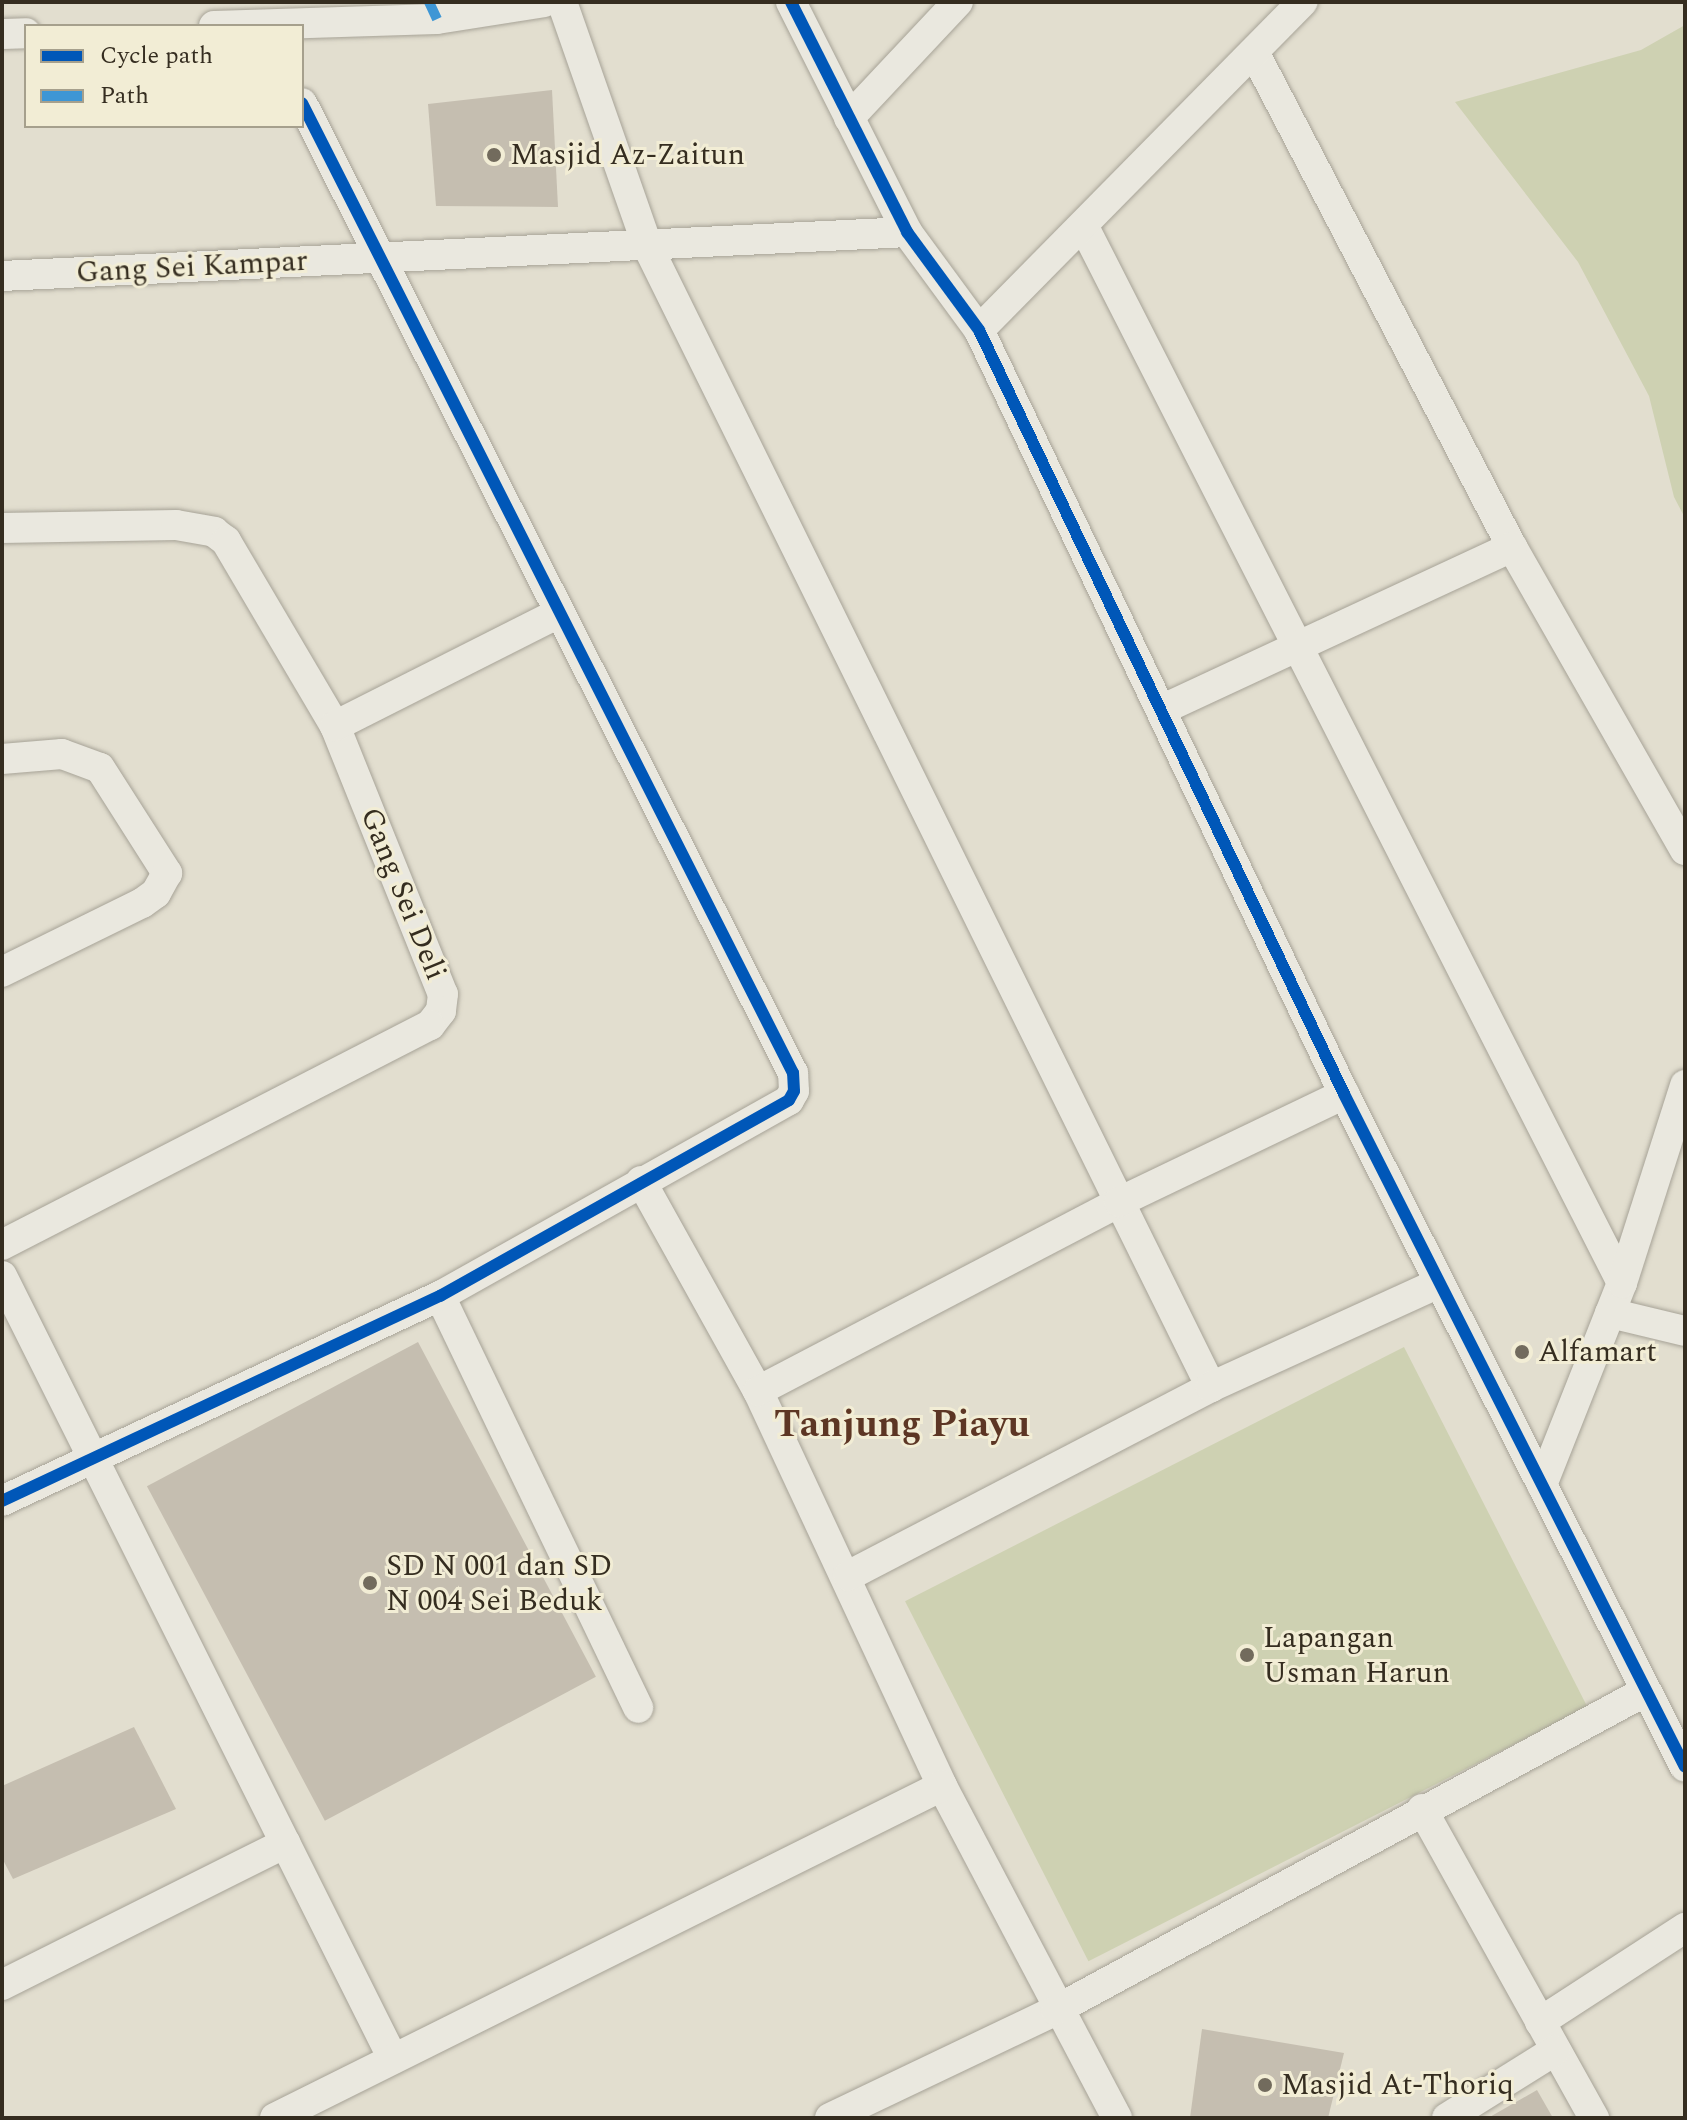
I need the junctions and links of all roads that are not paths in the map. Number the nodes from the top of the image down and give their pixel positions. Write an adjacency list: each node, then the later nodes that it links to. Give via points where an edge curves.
1 (544, 2): 6 (street)
2 (562, 2): 15 (street)
3 (791, 2): 12 (street)
4 (958, 2): 12 (street)
5 (1303, 2): 10 (street)
6 (433, 10): 7 (street)
7 (273, 24)
8 (24, 33): 9 (street)
9 (2, 34)
10 (1255, 54): 13 (street); 20 (street)
11 (304, 107): 16 (street)
12 (849, 118): 14 (street)
13 (1084, 227): 18 (street); 22 (street)
14 (907, 232): 15 (street, Gang Sei Kampar); 18 (street)
15 (647, 245): 16 (street, Gang Sei Kampar); 31 (street)
16 (381, 259): 17 (street, Gang Sei Kampar); 21 (street)
17 (2, 276)
18 (979, 330): 23 (street)
19 (2, 528): 24 (street, Gang Sei Deli, via 176,525 214,532 234,552)
20 (1512, 547): 22 (street); 26 (street)
21 (559, 613): 24 (street); 30 (street, via 793,1073 789,1100)
22 (1293, 645): 23 (street); 35 (street)
23 (1163, 709): 29 (street)
24 (335, 726): 32 (street, Gang Sei Deli, via 436,973 443,994 436,1018)
25 (2, 759): 27 (street, via 62,754 100,768 167,873 156,893 142,903)
26 (1685, 850)
27 (2, 972)
28 (1685, 1085): 35 (street)
29 (1344, 1094): 31 (street); 34 (street)
30 (641, 1181): 36 (street); 40 (street)
31 (1119, 1202): 39 (street); 40 (street)
32 (2, 1245)
33 (2, 1276): 41 (street)
34 (1439, 1283): 39 (street); 42 (street)
35 (1622, 1283): 37 (street)
36 (440, 1296): 41 (street); 46 (street)
37 (1610, 1313): 38 (street); 42 (street)
38 (1685, 1331)
39 (1211, 1387): 44 (street)
40 (758, 1391): 44 (street)
41 (92, 1458): 43 (street); 50 (street)
42 (1542, 1485): 45 (street)
43 (2, 1501)
44 (848, 1576): 48 (street)
45 (1646, 1691): 47 (street); 49 (street)
46 (638, 1708)
47 (1685, 1767)
48 (942, 1786): 53 (street); 56 (street)
49 (1422, 1809): 53 (street); 54 (street)
50 (285, 1843): 52 (street); 56 (street)
51 (1685, 1928): 54 (street)
52 (2, 1985)
53 (1056, 2010): 57 (street); 59 (street)
54 (1540, 2022): 55 (street)
55 (1556, 2050): 60 (street); 61 (street)
56 (393, 2059): 58 (street)
57 (841, 2116)
58 (275, 2118)
59 (1117, 2118)
60 (1447, 2118)
61 (1594, 2118)

